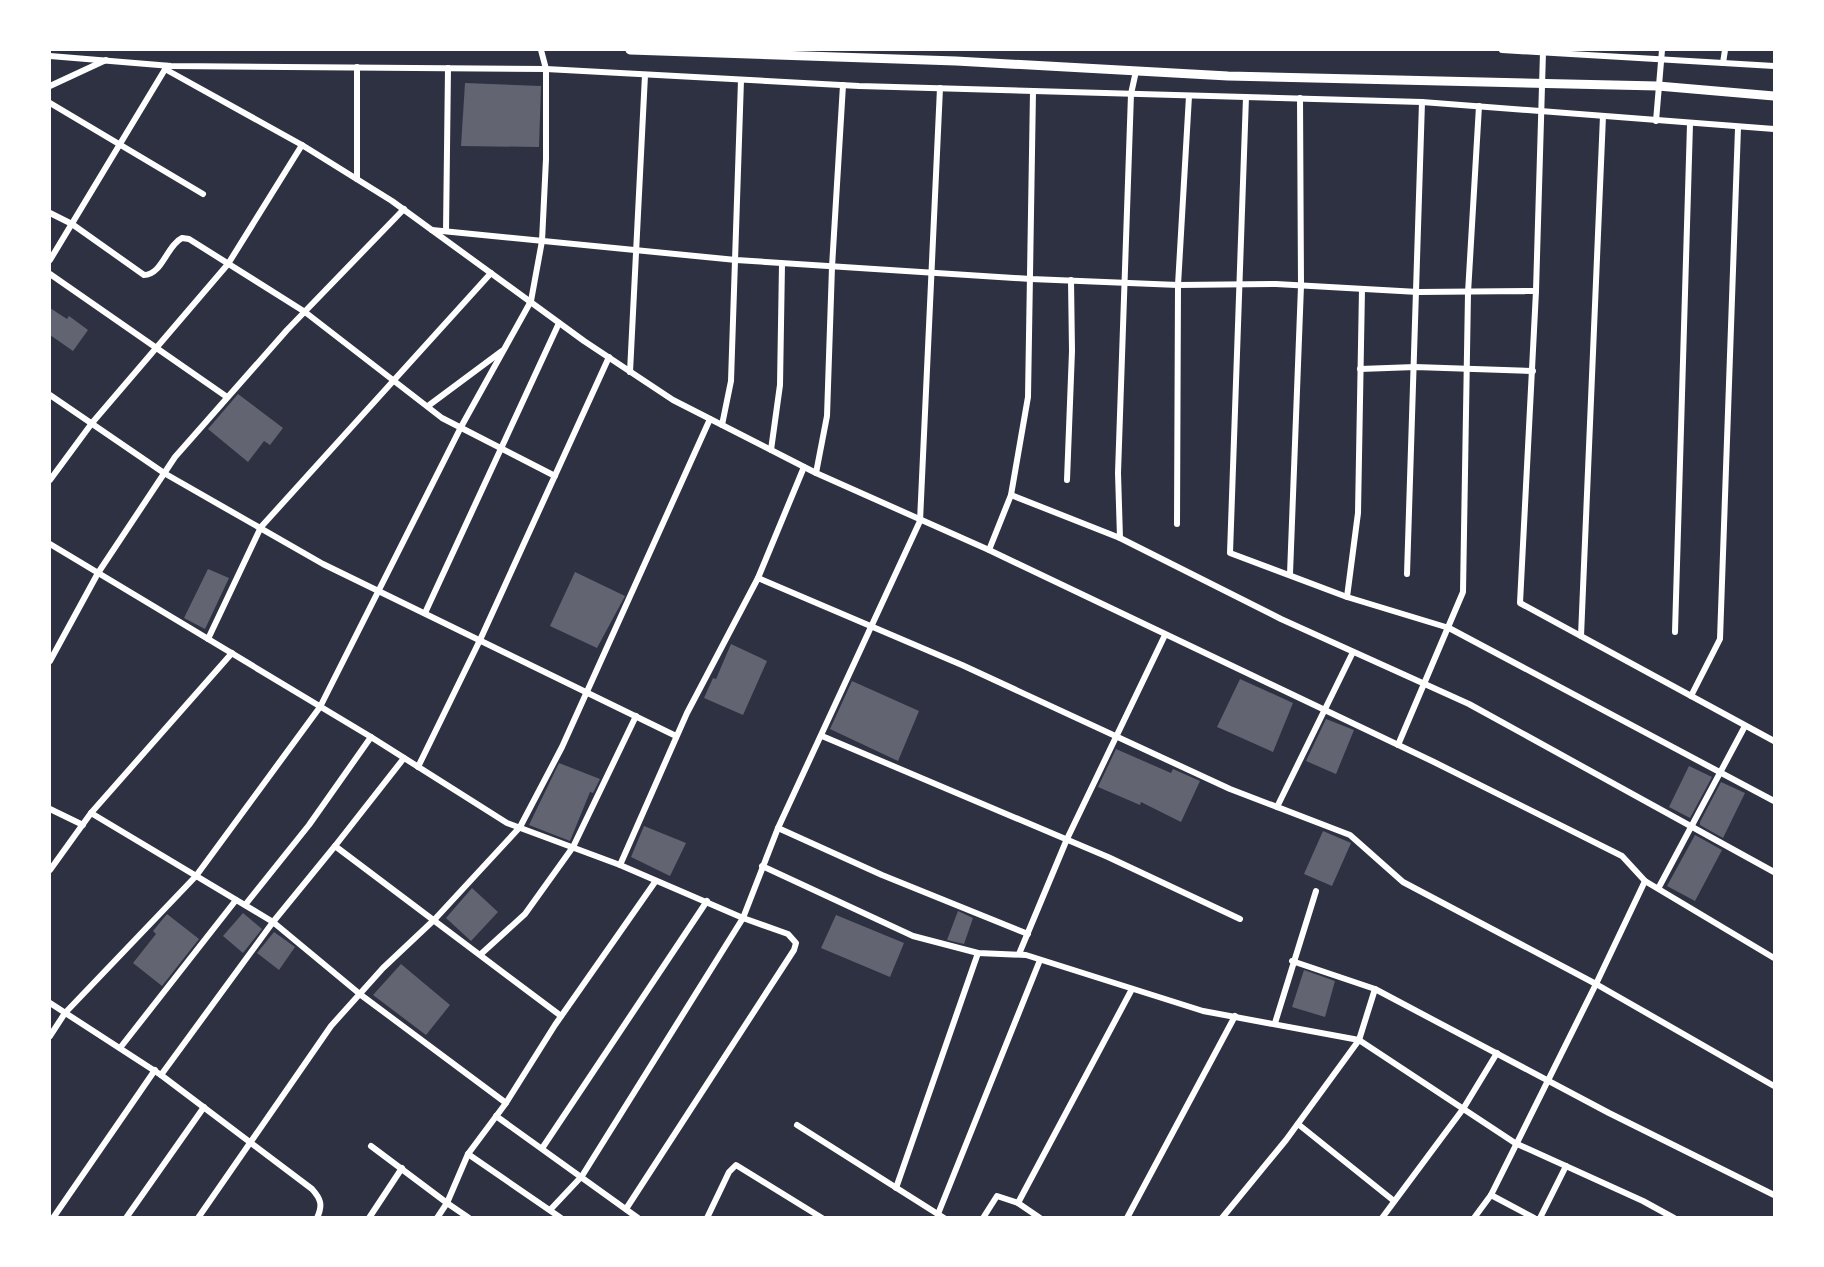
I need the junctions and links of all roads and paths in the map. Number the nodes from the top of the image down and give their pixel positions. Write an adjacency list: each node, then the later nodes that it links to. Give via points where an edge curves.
1 (542, 50): 16 (street)
2 (630, 50): 17 (street)
3 (1502, 50): 4 (street)
4 (1513, 50): 7 (street)
5 (1662, 50): 10 (street)
6 (1725, 50): 11 (street)
7 (1543, 52): 10 (street); 20 (street)
8 (50, 56): 9 (street)
9 (109, 59): 13 (street); 22 (street)
10 (1662, 59): 11 (street); 23 (street)
11 (1724, 63): 12 (street)
12 (1774, 66)
13 (166, 67): 14 (street); 40 (street); 41 (street)
14 (357, 67): 15 (street); 42 (street)
15 (448, 68): 16 (street); 48 (street)
16 (546, 69): 18 (street); 49 (street)
17 (1136, 71): 20 (street); 26 (street)
18 (645, 75): 19 (street); 50 (street)
19 (741, 80): 21 (street); 52 (street)
20 (1541, 84): 23 (street); 34 (street)
21 (843, 85): 24 (street); 55 (street)
22 (50, 86)
23 (1658, 86): 28 (street); 36 (street)
24 (940, 88): 25 (street); 58 (street)
25 (1033, 91): 26 (street); 59 (street)
26 (1131, 94): 27 (street); 61 (street)
27 (1189, 96): 29 (street); 63 (street)
28 (1774, 96)
29 (1246, 97): 30 (street); 62 (street)
30 (1300, 98): 31 (street); 64 (street)
31 (1422, 102): 33 (street); 67 (street)
32 (50, 104): 40 (street)
33 (1479, 106): 34 (street); 68 (street)
34 (1540, 111): 35 (street); 66 (street)
35 (1603, 116): 36 (street); 114 (street)
36 (1656, 121): 37 (street)
37 (1690, 124): 38 (street); 112 (street)
38 (1738, 128): 39 (street); 122 (street, via 1720,639)
39 (1774, 129)
40 (122, 144): 43 (street); 46 (street)
41 (302, 146): 42 (street); 53 (street)
42 (357, 179): 44 (street)
43 (203, 194)
44 (404, 209): 47 (street); 70 (street)
45 (50, 213): 46 (street)
46 (72, 224): 51 (street); 53 (street, via 144,274 154,272 176,240 182,238)
47 (432, 230): 48 (street); 56 (street)
48 (446, 231): 49 (street)
49 (542, 241): 50 (street); 69 (street)
50 (636, 250): 52 (street); 79 (street)
51 (50, 260)
52 (736, 260): 54 (street); 86 (street, via 730,381)
53 (228, 264): 70 (street); 72 (street)
54 (782, 264): 55 (street); 89 (street, via 780,385)
55 (832, 267): 58 (street); 92 (street, via 827,416)
56 (491, 273): 69 (street); 80 (street)
57 (50, 274): 72 (street)
58 (932, 274): 59 (street); 97 (street)
59 (1031, 279): 60 (street); 96 (street, via 1028,398)
60 (1071, 280): 61 (street); 95 (street)
61 (1125, 281): 63 (street); 100 (street, via 1118,473)
62 (1240, 283): 63 (street); 64 (street); 104 (street, via 1230,553)
63 (1178, 285): 98 (street)
64 (1301, 286): 65 (street); 104 (street)
65 (1362, 289): 67 (street); 77 (street)
66 (1536, 291): 68 (street); 78 (street)
67 (1418, 292): 68 (street); 75 (street)
68 (1468, 293): 76 (street)
69 (531, 301): 71 (street); 73 (street)
70 (305, 312): 80 (street); 82 (street)
71 (559, 323): 74 (street); 88 (street)
72 (154, 348): 82 (street); 85 (street)
73 (505, 348): 83 (street); 87 (street)
74 (609, 357): 79 (street); 93 (street)
75 (1415, 367): 76 (street); 77 (street); 105 (street)
76 (1467, 368): 78 (street); 111 (street, via 1462,592)
77 (1360, 369): 108 (street, via 1358,513)
78 (1533, 371): 114 (street, via 1520,603)
79 (630, 372): 84 (street)
80 (394, 381): 83 (street); 99 (street)
81 (50, 397): 85 (street)
82 (227, 397): 91 (street)
83 (428, 406): 87 (street)
84 (710, 419): 86 (street); 121 (street)
85 (92, 423): 91 (street); 94 (street)
86 (722, 425): 89 (street)
87 (461, 427): 88 (street); 107 (street)
88 (501, 448): 93 (street); 109 (street)
89 (771, 450): 90 (street)
90 (804, 467): 92 (street); 106 (street)
91 (164, 473): 99 (street); 103 (street)
92 (816, 473): 97 (street)
93 (555, 476): 116 (street)
94 (50, 480)
95 (1067, 480)
96 (1011, 495): 100 (street); 102 (street)
97 (920, 521): 102 (street); 110 (street)
98 (1177, 524)
99 (261, 526): 107 (street, via 323,564); 115 (street)
100 (1120, 538): 117 (street)
101 (50, 544): 103 (street)
102 (989, 550): 113 (street)
103 (98, 573): 115 (street); 119 (street)
104 (1290, 574): 108 (street)
105 (1407, 574)
106 (758, 578): 110 (street); 127 (street)
107 (381, 591): 109 (street); 123 (street)
108 (1347, 597): 111 (street)
109 (425, 613): 116 (street)
110 (870, 626): 128 (street); 129 (street)
111 (1449, 628): 120 (street); 135 (street)
112 (1675, 632)
113 (1165, 635): 124 (street); 129 (street)
114 (1581, 636): 122 (street)
115 (207, 639): 118 (street)
116 (480, 640): 121 (street); 134 (street)
117 (1353, 652): 120 (street); 124 (street)
118 (232, 654): 123 (street); 139 (street)
119 (50, 661)
120 (1424, 683): 132 (street); 142 (street)
121 (585, 691): 125 (street); 141 (street, via 562,747)
122 (1691, 696): 126 (street)
123 (320, 707): 130 (street); 151 (street)
124 (1324, 710): 132 (street); 137 (street)
125 (636, 716): 127 (street); 146 (street)
126 (1745, 726): 131 (street); 135 (street)
127 (676, 736): 147 (street)
128 (822, 736): 143 (street); 144 (street)
129 (1117, 736): 137 (street); 144 (street)
130 (371, 737): 133 (street); 158 (street, via 309,825)
131 (1774, 741)
132 (1398, 745): 152 (street, via 1622,856)
133 (404, 758): 134 (street); 145 (street)
134 (418, 767): 141 (street, via 464,798)
135 (1718, 771): 136 (street); 142 (street)
136 (1774, 801)
137 (1277, 807): 170 (street, via 1350,836 1403,882)
138 (50, 809): 140 (street)
139 (91, 813): 140 (street); 151 (street)
140 (83, 825): 149 (street)
141 (520, 827): 146 (street); 160 (street)
142 (1692, 827): 150 (street); 154 (street)
143 (778, 828): 148 (street); 163 (street)
144 (1067, 839): 161 (street); 163 (street)
145 (335, 846): 160 (street); 162 (street)
146 (573, 847): 147 (street); 165 (street, via 525,914)
147 (620, 866): 153 (street)
148 (762, 866): 159 (street); 164 (street, via 913,936)
149 (50, 870)
150 (1774, 872)
151 (196, 876): 156 (street); 175 (street)
152 (1645, 881): 154 (street); 170 (street)
153 (655, 882): 157 (street); 176 (street)
154 (1659, 887): 167 (street)
155 (1316, 891): 169 (street)
156 (236, 900): 158 (street); 181 (street)
157 (707, 900): 159 (street); 195 (street)
158 (245, 905): 162 (street)
159 (743, 918): 199 (street); 206 (street, via 788,934 796,943 794,950)
160 (435, 919): 165 (street); 173 (street)
161 (1240, 919)
162 (273, 922): 173 (street); 183 (street)
163 (1028, 934): 166 (street)
164 (978, 953): 166 (street); 200 (street)
165 (481, 954): 176 (street)
166 (1019, 954): 168 (street)
167 (1774, 958)
168 (1040, 960): 171 (street); 208 (street)
169 (1292, 961): 172 (street); 178 (street)
170 (1596, 984): 184 (street); 185 (street)
171 (1132, 989): 177 (street, via 1203,1011); 205 (street)
172 (1375, 989): 180 (street); 182 (street)
173 (361, 994): 186 (street); 192 (street, via 331,1026)
174 (50, 1003): 175 (street)
175 (65, 1013): 179 (street); 181 (street)
176 (561, 1016): 186 (street)
177 (1235, 1016): 178 (street); 222 (street)
178 (1275, 1023): 180 (street)
179 (50, 1036)
180 (1359, 1040): 188 (street); 190 (street)
181 (120, 1048): 183 (street)
182 (1497, 1053): 184 (street); 188 (street)
183 (158, 1072): 187 (street); 209 (street)
184 (1548, 1080): 193 (street); 202 (street)
185 (1774, 1086)
186 (506, 1103): 189 (street)
187 (204, 1107): 192 (street); 210 (street)
188 (1463, 1109): 193 (street); 203 (street)
189 (496, 1116): 195 (street); 196 (street)
190 (1298, 1124): 203 (street); 223 (street)
191 (797, 1125): 200 (street)
192 (249, 1142): 211 (street); 212 (street, via 312,1189 322,1205)
193 (1515, 1143): 197 (street); 201 (street)
194 (371, 1146): 198 (street)
195 (543, 1147): 199 (street)
196 (468, 1154): 204 (street); 207 (street)
197 (1566, 1166): 227 (street); 228 (street)
198 (402, 1168): 204 (street); 213 (street)
199 (582, 1176): 206 (street); 207 (street)
200 (896, 1188): 208 (street)
201 (1491, 1195): 225 (street); 226 (street)
202 (1774, 1195)
203 (1394, 1201): 224 (street)
204 (447, 1203): 214 (street); 215 (street)
205 (1018, 1203): 220 (street, via 997,1196); 221 (street)
206 (626, 1209): 217 (street)
207 (550, 1210): 216 (street)
208 (941, 1216)
209 (53, 1218)
210 (126, 1218)
211 (198, 1218)
212 (317, 1218)
213 (369, 1218)
214 (437, 1218)
215 (469, 1218)
216 (561, 1218)
217 (638, 1218)
218 (707, 1218): 219 (street, via 736,1165)
219 (822, 1218)
220 (983, 1218)
221 (1040, 1218)
222 (1127, 1218)
223 (1222, 1218)
224 (1382, 1218)
225 (1474, 1218)
226 (1534, 1218)
227 (1540, 1218)
228 (1674, 1218)

